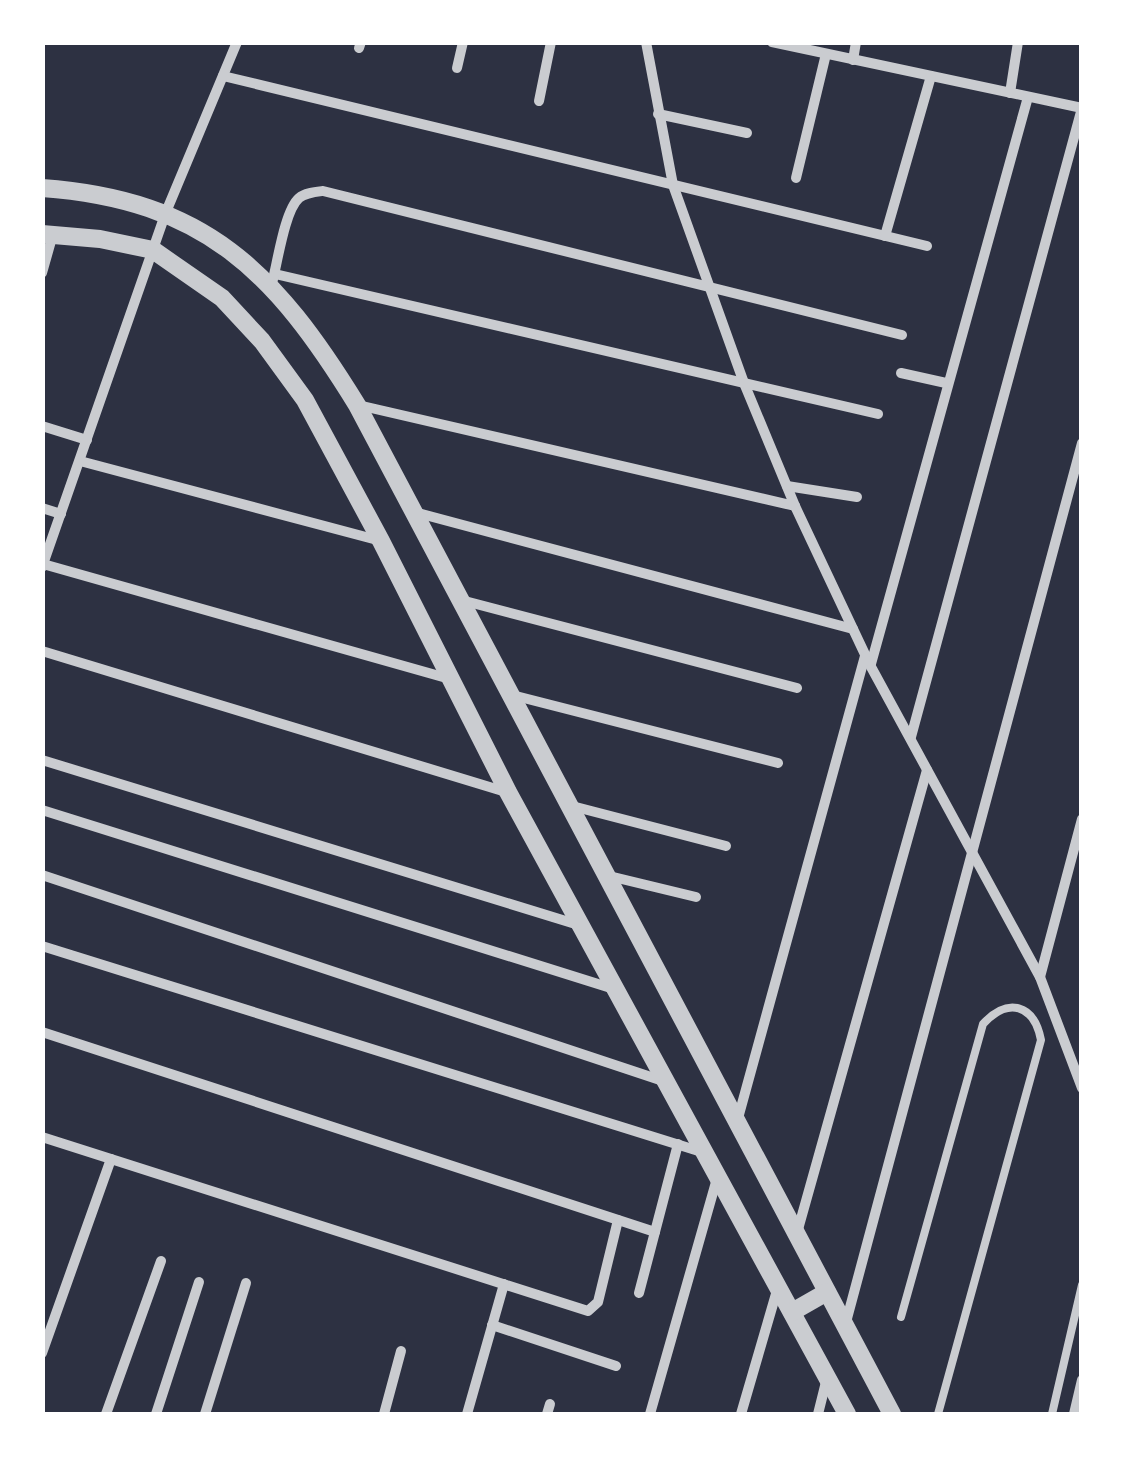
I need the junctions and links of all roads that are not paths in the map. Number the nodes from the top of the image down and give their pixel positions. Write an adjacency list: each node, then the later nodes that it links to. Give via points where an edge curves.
1 (238, 42): 11 (street)
2 (463, 42): 10 (street)
3 (552, 42): 15 (street)
4 (646, 42): 17 (street)
5 (772, 42): 8 (street)
6 (856, 42): 9 (street)
7 (1018, 42): 13 (street)
8 (826, 54): 9 (street); 19 (street)
9 (854, 60): 12 (street)
10 (457, 68)
11 (223, 76): 20 (street); 22 (street)
12 (932, 76): 13 (street); 24 (street)
13 (1010, 93): 14 (street)
14 (1028, 97): 16 (street); 33 (street)
15 (539, 101)
16 (1082, 108): 55 (street)
17 (658, 114): 18 (street); 20 (street)
18 (747, 133)
19 (796, 178)
20 (674, 185): 24 (street); 29 (street)
21 (42, 188): 22 (street)
22 (166, 212): 26 (street); 28 (street)
23 (48, 234): 26 (street); 27 (street)
24 (884, 236): 25 (street)
25 (927, 246)
26 (153, 250): 37 (street); 46 (street, via 222,298 262,341 304,400)
27 (42, 273)
28 (273, 281): 29 (street, via 291,210 299,198 323,192); 32 (street); 34 (street)
29 (710, 290): 30 (street); 32 (street)
30 (902, 335)
31 (902, 372): 33 (street)
32 (744, 383): 35 (street); 40 (street)
33 (946, 384): 51 (street)
34 (357, 405): 42 (street); 44 (street)
35 (878, 414)
36 (42, 426): 37 (street)
37 (87, 440): 39 (street)
38 (1082, 443): 64 (street)
39 (80, 460): 45 (street); 46 (street)
40 (787, 486): 41 (street); 42 (street)
41 (857, 498)
42 (795, 506): 49 (street)
43 (42, 508): 45 (street)
44 (414, 512): 48 (street); 49 (street)
45 (61, 514): 47 (street)
46 (381, 541): 52 (street)
47 (43, 565): 52 (street)
48 (460, 600): 53 (street); 54 (street)
49 (853, 628): 51 (street)
50 (42, 652): 59 (street)
51 (868, 660): 55 (street); 75 (street)
52 (450, 680): 59 (street)
53 (796, 688)
54 (509, 694): 57 (street); 60 (street)
55 (910, 738): 58 (street)
56 (42, 760): 68 (street)
57 (778, 763)
58 (927, 770): 64 (street); 83 (street)
59 (508, 792): 68 (street)
60 (566, 804): 63 (street); 65 (street)
61 (42, 810): 71 (street)
62 (1082, 820): 70 (street)
63 (726, 846)
64 (973, 853): 70 (street); 95 (street)
65 (604, 874): 67 (street); 75 (street)
66 (42, 875): 73 (street)
67 (696, 897)
68 (582, 926): 71 (street)
69 (42, 946): 77 (street)
70 (1040, 977): 74 (street)
71 (616, 990): 73 (street)
72 (42, 1032): 81 (street)
73 (667, 1083): 78 (street)
74 (1082, 1088)
75 (737, 1122): 83 (street)
76 (42, 1137): 79 (street)
77 (678, 1144): 78 (street); 82 (street)
78 (707, 1154): 80 (street)
79 (111, 1159): 87 (street); 97 (street)
80 (718, 1174): 88 (street); 106 (street)
81 (618, 1220): 82 (street); 87 (street, via 593,1309)
82 (656, 1232): 91 (street)
83 (797, 1233): 90 (street)
84 (161, 1260): 101 (street)
85 (199, 1282): 102 (street)
86 (246, 1283): 103 (street)
87 (504, 1284): 94 (street)
88 (778, 1286): 92 (street); 107 (street)
89 (1082, 1286): 112 (lane)
90 (827, 1292): 92 (street); 95 (street)
91 (640, 1293)
92 (792, 1312): 99 (street)
93 (901, 1317): 111 (lane, via 983,1024 994,1011 1027,1012 1041,1040)
94 (492, 1325): 98 (street); 105 (street)
95 (845, 1328): 110 (street)
96 (401, 1350): 104 (street)
97 (42, 1353)
98 (616, 1366)
99 (827, 1377): 108 (street); 109 (street)
100 (1082, 1380): 113 (street)
101 (106, 1414)
102 (156, 1414)
103 (205, 1414)
104 (384, 1414)
105 (466, 1414)
106 (650, 1414)
107 (741, 1414)
108 (818, 1414)
109 (848, 1414)
110 (892, 1414)
111 (938, 1414)
112 (1052, 1414)
113 (1074, 1414)

